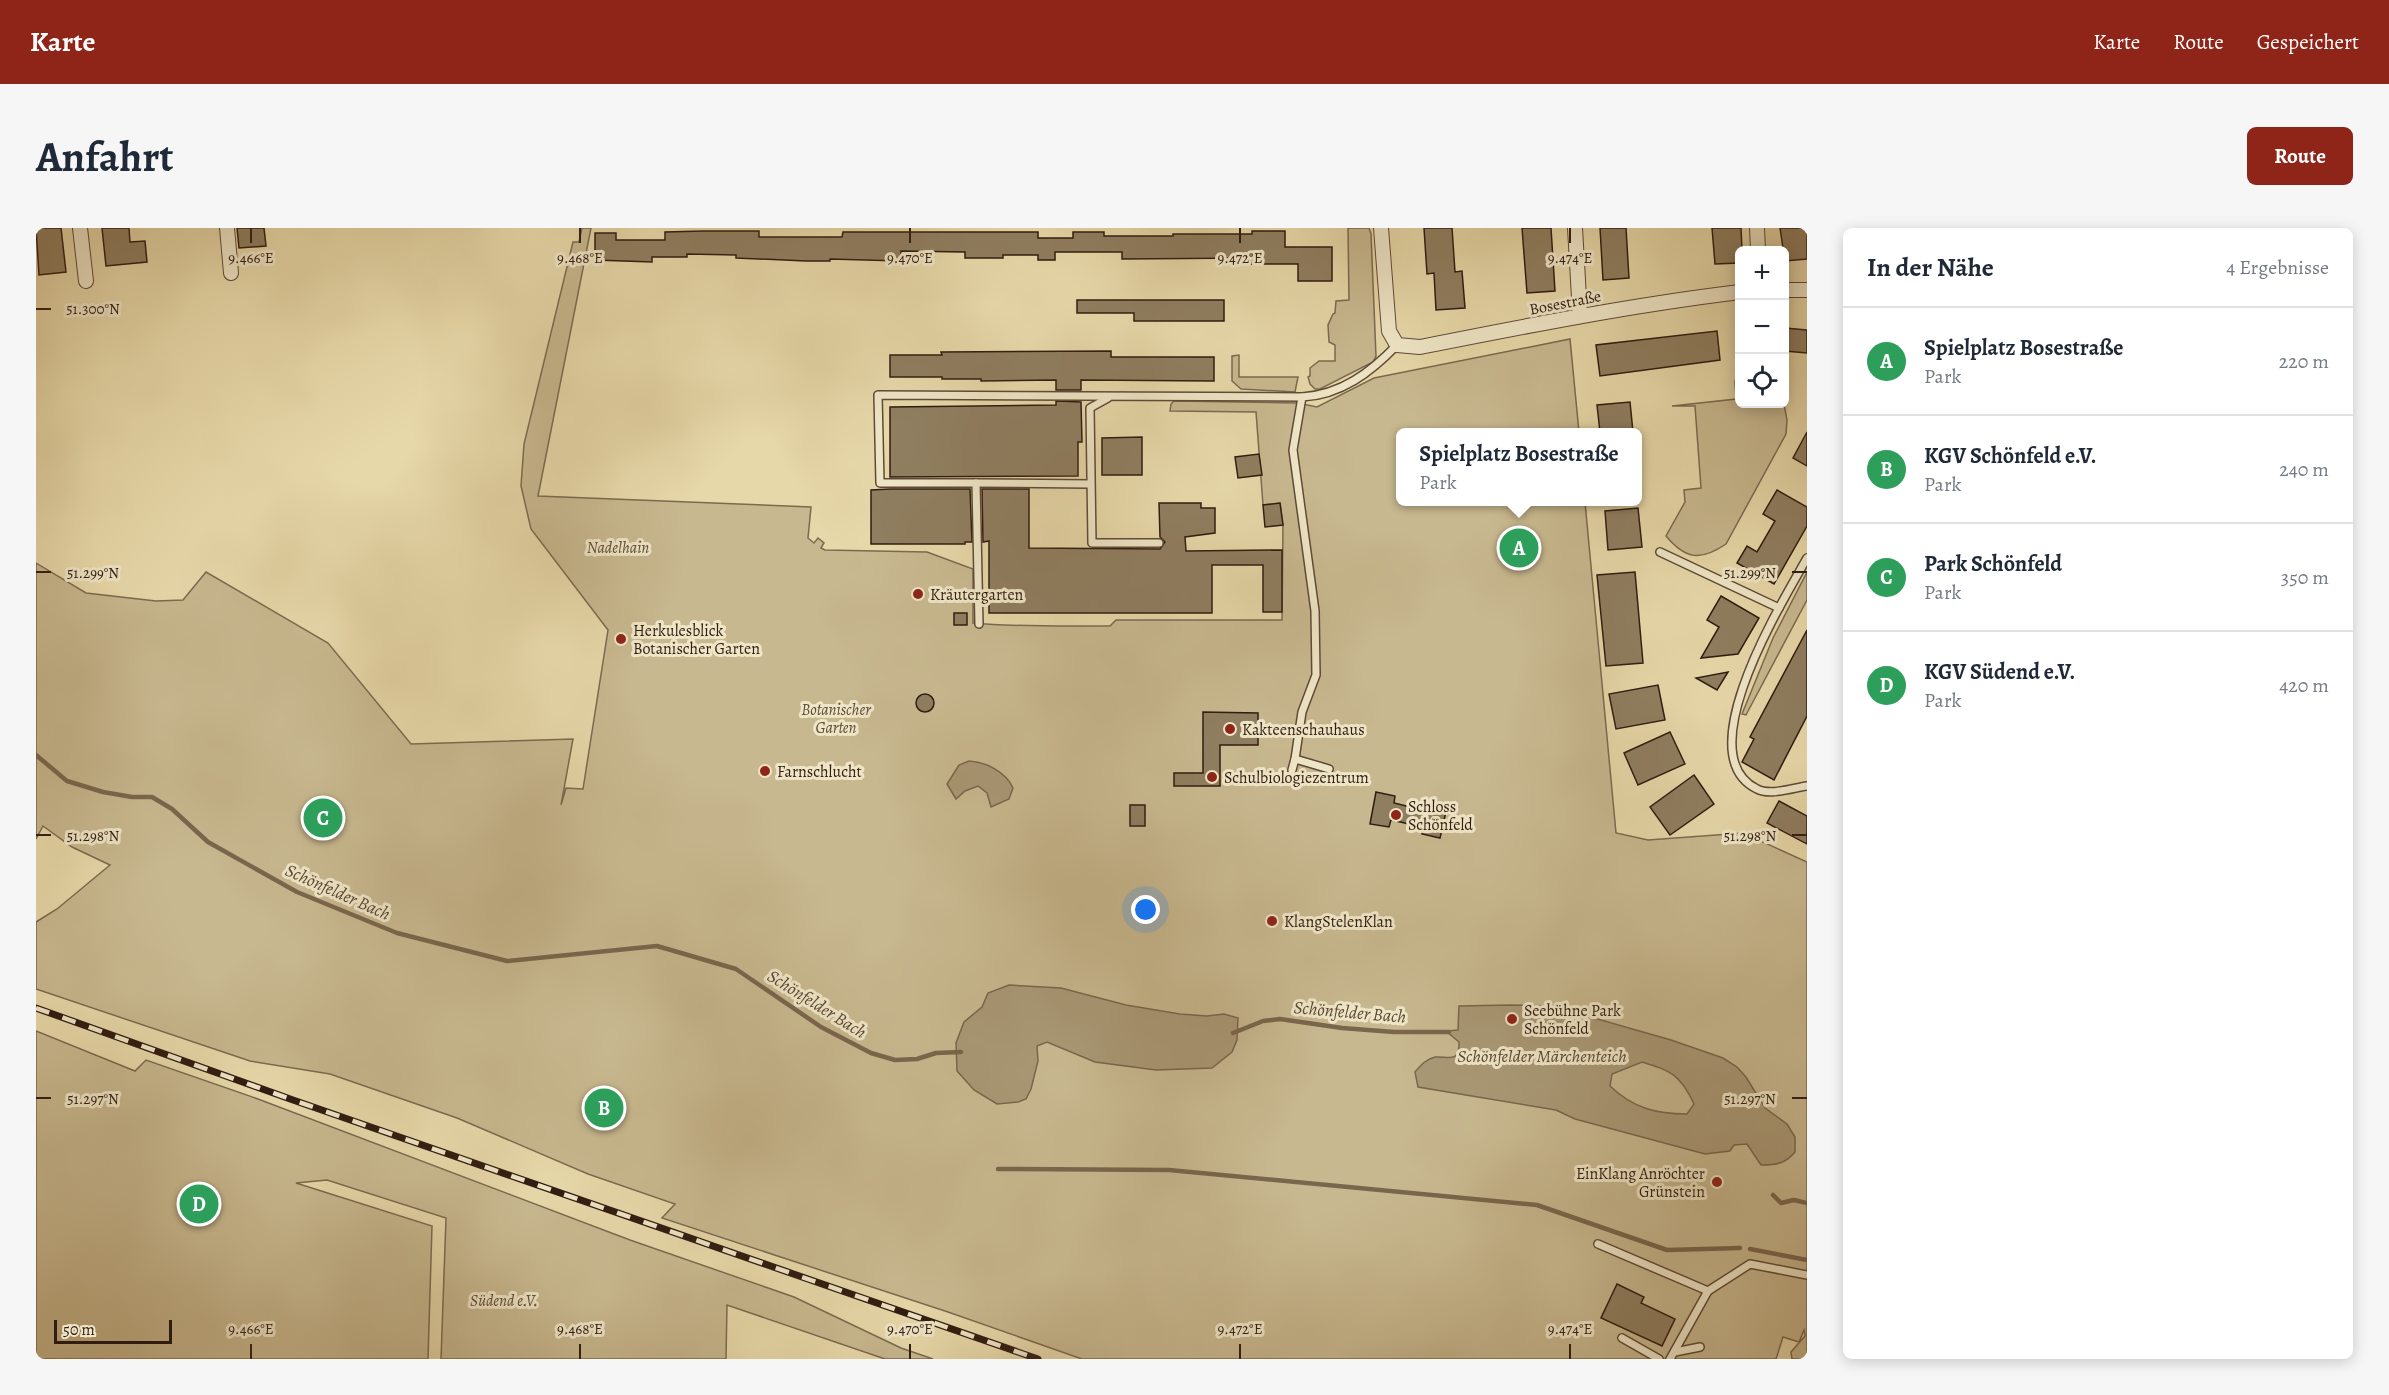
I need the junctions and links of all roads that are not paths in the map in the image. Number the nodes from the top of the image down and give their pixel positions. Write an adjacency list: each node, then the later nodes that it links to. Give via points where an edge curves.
1 (80, 228): 8 (street)
2 (226, 228): 7 (street)
3 (1381, 228): 13 (street, via 1389,331)
4 (1575, 228): 12 (street)
5 (1757, 228): 6 (street)
6 (1758, 246)
7 (231, 273)
8 (86, 281)
9 (1789, 290): 10 (street)
10 (1807, 291)
11 (1735, 293): 12 (street, Bosestraße)
12 (1580, 315): 13 (street, Bosestraße, via 1419,347)
13 (1397, 345): 15 (lane, via 1375,368 1337,390)
14 (1111, 397): 15 (lane); 16 (lane, via 878,395 880,483); 17 (lane, via 1090,408)
15 (1302, 397): 23 (lane, via 1293,450 1315,611 1316,675 1302,712)
16 (976, 483): 17 (lane); 22 (lane)
17 (1090, 484): 18 (lane, via 1092,543)
18 (1160, 543)
19 (1660, 552): 21 (lane)
20 (1807, 558): 21 (lane)
21 (1779, 608): 26 (lane, via 1755,651 1735,714 1734,759 1741,777 1759,790)
22 (979, 624)
23 (1295, 759): 24 (lane); 25 (lane)
24 (1329, 769)
25 (1292, 770)
26 (1807, 786)
27 (1598, 1244): 29 (lane)
28 (1807, 1275): 29 (lane, via 1750,1264)
29 (1708, 1291): 32 (lane)
30 (1622, 1338): 33 (lane)
31 (1700, 1347): 32 (lane)
32 (1675, 1352): 34 (lane)
33 (1659, 1359)
34 (1670, 1359)

